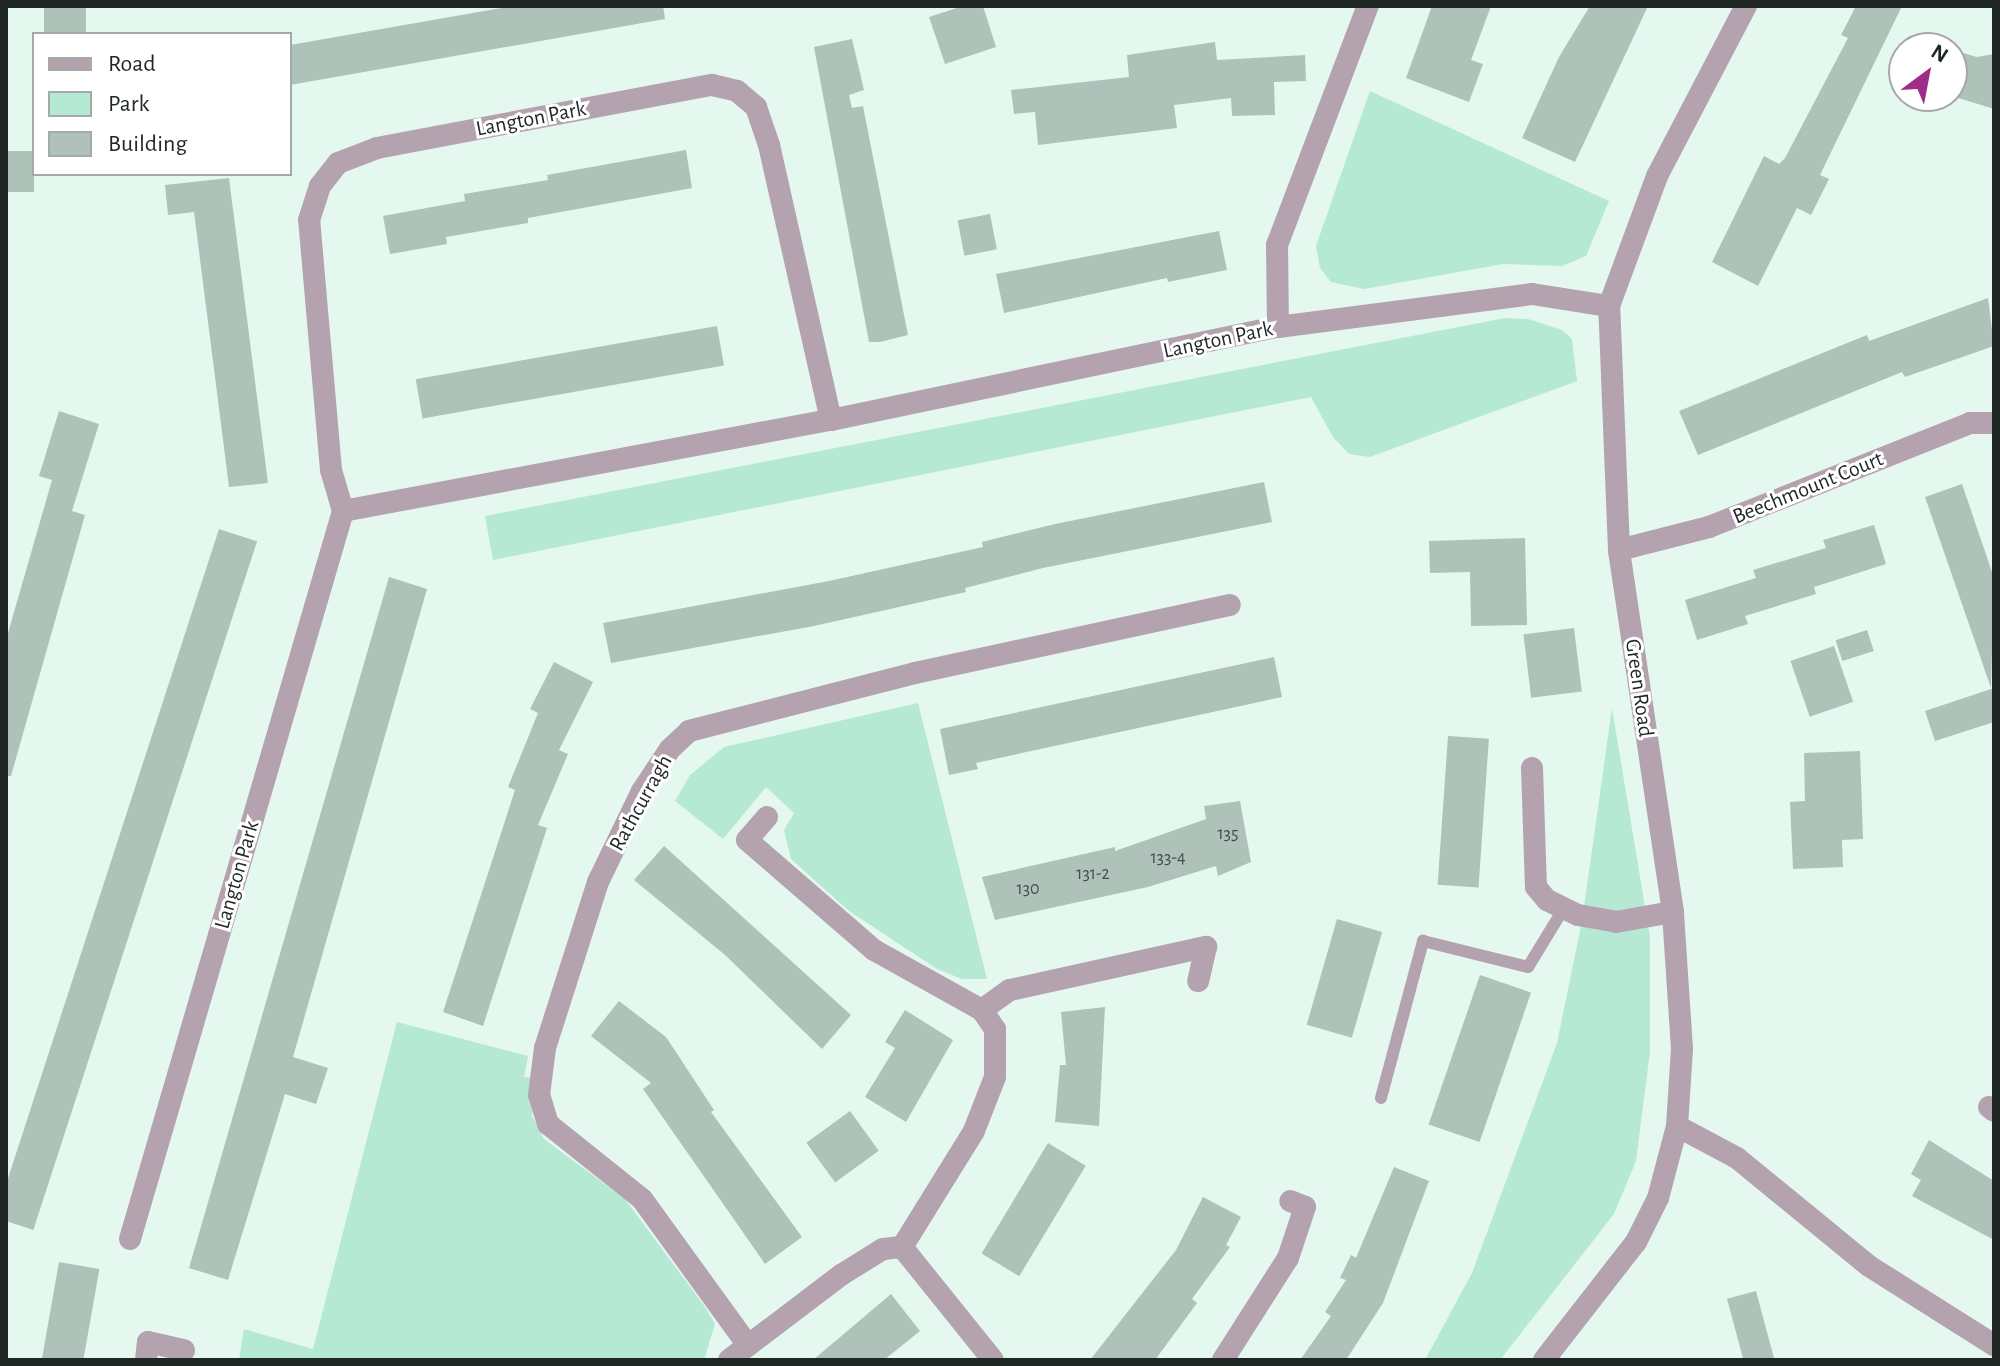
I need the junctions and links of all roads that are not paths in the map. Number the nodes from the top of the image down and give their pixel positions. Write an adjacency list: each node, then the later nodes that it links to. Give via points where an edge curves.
1 (1368, 6): 4 (street, via 1277,245)
2 (1746, 6): 3 (street, Green Road, via 1657,176)
3 (1609, 306): 4 (street, Langton Park, via 1532,294); 8 (street, Green Road)
4 (1278, 327): 5 (street, Langton Park)
5 (831, 420): 7 (street, Langton Park); 7 (street, Langton Park, via 756,107 737,91 712,85 377,148 338,163 320,186 309,220 331,470)
6 (1994, 423): 8 (street, Beechmount Court, via 1970,423 1709,527)
7 (343, 511): 19 (street, Langton Park)
8 (1619, 550): 13 (street, Green Road)
9 (1230, 605): 21 (street, Rathcurragh, via 915,673 689,731 642,791 598,882 545,1048 539,1095 548,1124 642,1199)
10 (1532, 768): 12 (street, via 1536,887)
11 (767, 817): 15 (street, via 747,840 827,913 874,950)
12 (1564, 908): 13 (street, via 1616,922); 16 (lane, via 1528,967 1423,941)
13 (1673, 912): 17 (street, Green Road, via 1682,1049)
14 (1198, 981): 15 (street, via 1206,947 1010,990)
15 (982, 1010): 20 (street, via 995,1029 995,1077 974,1131 909,1227)
16 (1381, 1098)
17 (1677, 1126): 22 (street, via 1737,1158 1869,1266); 28 (street, Green Road, via 1658,1198 1636,1242)
18 (1290, 1201): 27 (street, via 1305,1207 1288,1258)
19 (130, 1239)
20 (902, 1247): 21 (street, via 883,1249 851,1268); 26 (street)
21 (747, 1344): 25 (street)
22 (1994, 1345)
23 (184, 1350): 24 (street, via 148,1342)
24 (146, 1360)
25 (729, 1360)
26 (993, 1360)
27 (1223, 1360)
28 (1544, 1360)

